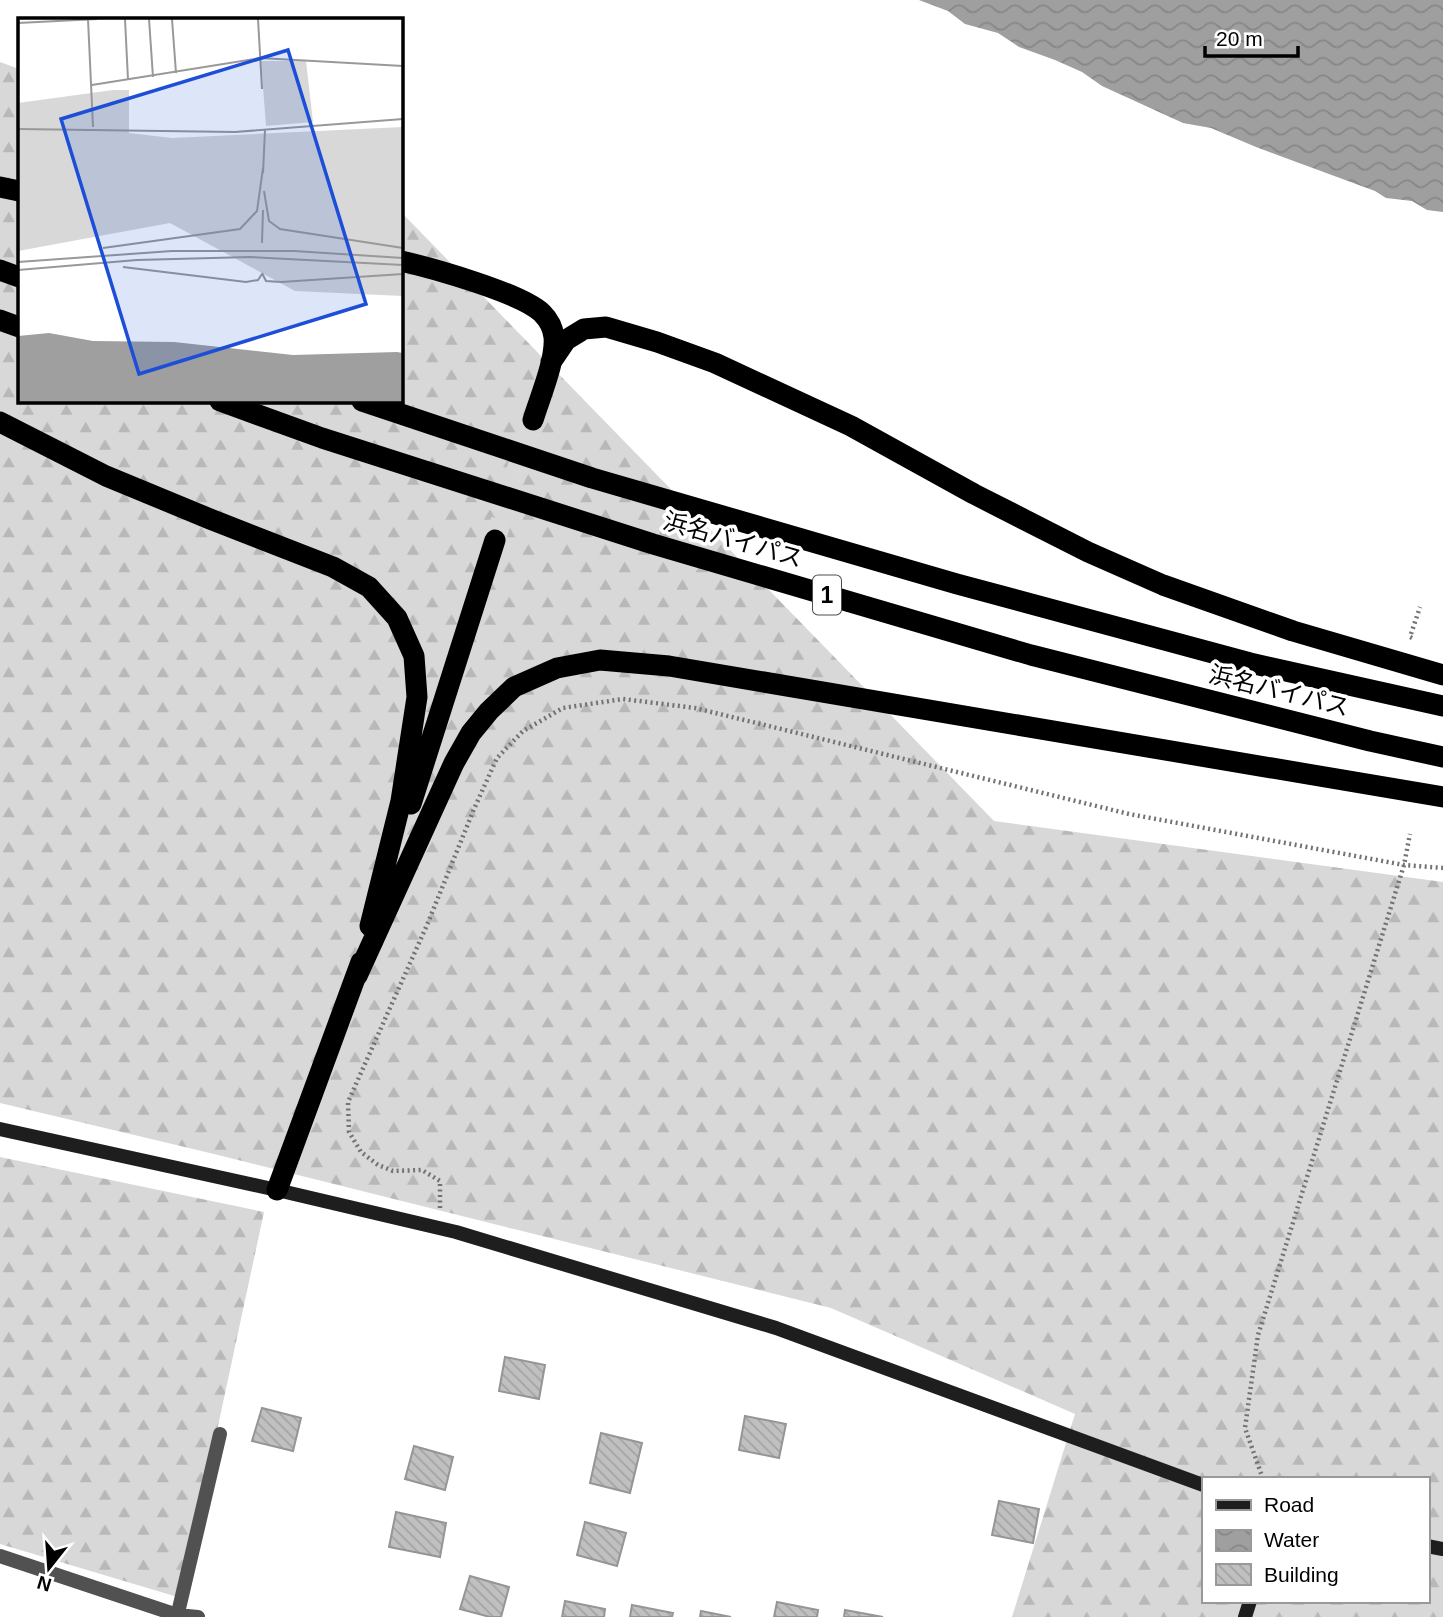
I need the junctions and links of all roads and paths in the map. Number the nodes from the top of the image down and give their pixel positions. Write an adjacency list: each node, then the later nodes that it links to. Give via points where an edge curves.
1 (0, 187): 2 (highway)
2 (18, 191)
3 (402, 261): 8 (highway, via 505,293 541,312 554,337)
4 (0, 270): 5 (highway)
5 (18, 277)
6 (0, 320): 7 (highway)
7 (18, 327)
8 (551, 362): 11 (highway); 16 (highway, via 566,340 584,329 606,327 668,346 850,425 1087,552 1164,585 1293,631)
9 (223, 402): 18 (highway, 浜名バイパス / 1, via 640,540 992,643)
10 (365, 402): 17 (highway, 浜名バイパス / 1, via 592,478 957,584 1250,663)
11 (533, 420)
12 (0, 422): 23 (highway, via 106,476 333,567 369,587 397,618 414,656 417,697 401,801)
13 (495, 540): 23 (highway)
14 (1420, 607): 15 (path, via 1410,637)
15 (1421, 641)
16 (1443, 675)
17 (1443, 706)
18 (1443, 757)
19 (1443, 797): 23 (highway, via 669,666 600,660 557,668 514,687 471,733)
20 (1410, 834): 21 (path)
21 (1404, 865): 22 (path); 26 (path, via 1129,814 695,708 623,699 563,708 523,731 497,758 348,1102 349,1132 361,1152 393,1171 422,1170 440,1181); 28 (path, via 1258,1335 1245,1428)
22 (1443, 868)
23 (357, 976): 25 (highway)
24 (0, 1129): 25 (street)
25 (277, 1189): 26 (street)
26 (438, 1228): 29 (street, via 776,1328)
27 (220, 1434): 31 (street)
28 (1263, 1477)
29 (1202, 1485)
30 (0, 1556): 31 (street)
31 (177, 1616): 32 (street)
32 (198, 1617)

